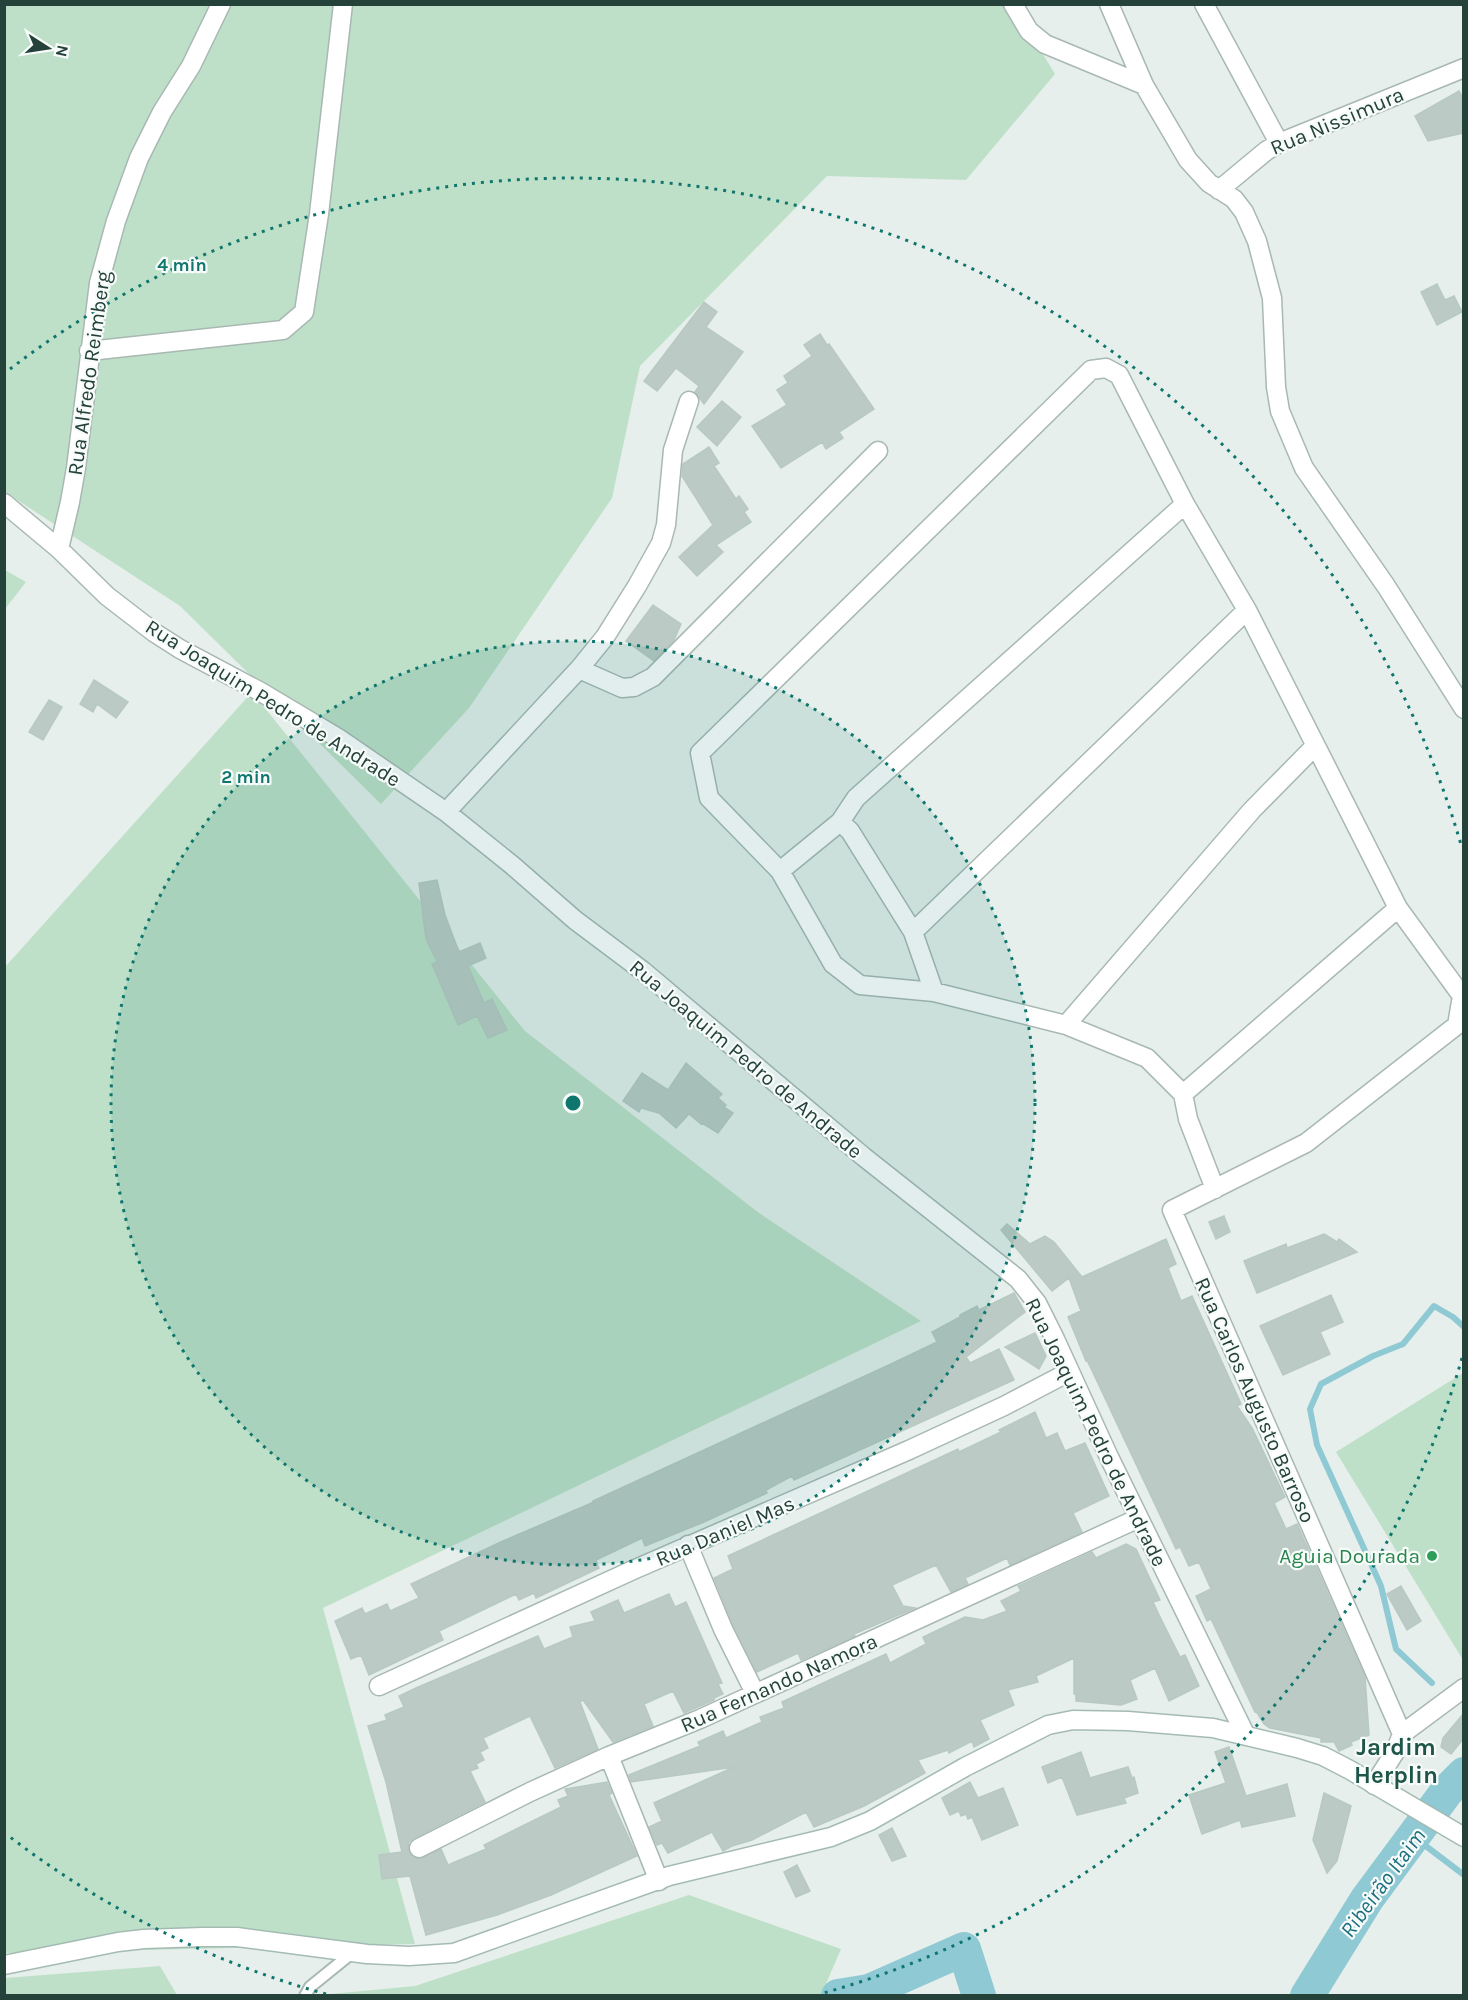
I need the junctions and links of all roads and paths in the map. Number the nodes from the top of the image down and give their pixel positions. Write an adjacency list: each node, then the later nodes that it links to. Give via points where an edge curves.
1 (220, 4): 10 (street, Rua Alfredo Reimberg, via 191,66 139,158 99,283)
2 (343, 4): 10 (street, via 304,312 283,330)
3 (1013, 4): 7 (street, via 1029,31 1045,44)
4 (1109, 4): 7 (street)
5 (1204, 4): 8 (street)
6 (1464, 68): 8 (street, Rua Nissimura)
7 (1144, 85): 9 (street, via 1188,160)
8 (1279, 143): 9 (street, Rua Nissimura)
9 (1219, 190): 18 (street, via 1234,199 1244,212 1257,241 1272,298 1280,411 1304,468 1386,586)
10 (89, 351): 15 (street, Rua Alfredo Reimberg, via 74,479)
11 (688, 402): 17 (street, via 673,450 661,543 605,637)
12 (878, 450): 17 (street, via 653,677 634,687 622,688)
13 (4, 503): 15 (street, Rua Joaquim Pedro de Andrade)
14 (1185, 504): 16 (street); 21 (street, via 856,798); 22 (street, via 1119,375 1106,368 1091,370 700,753 709,798)
15 (59, 549): 20 (street, Rua Joaquim Pedro de Andrade, via 107,596 155,633 338,738)
16 (1247, 610): 19 (street); 24 (street)
17 (579, 669): 20 (street)
18 (1464, 709)
19 (1315, 746): 23 (street); 26 (street, via 1252,810)
20 (446, 812): 29 (street, Rua Joaquim Pedro de Andrade, via 864,1157 1012,1273 1037,1303)
21 (840, 822): 22 (street); 24 (street, via 850,831)
22 (780, 871): 25 (street, via 833,964 860,985)
23 (1398, 908): 27 (street); 28 (street, via 1462,996 1457,1025 1306,1143)
24 (913, 932): 25 (street)
25 (934, 992): 26 (street)
26 (1066, 1025): 27 (street, via 1147,1058)
27 (1183, 1094): 28 (street, via 1188,1119)
28 (1215, 1189): 36 (street, Rua Carlos Augusto Barroso, via 1172,1210)
29 (1069, 1372): 30 (street, Rua Joaquim Pedro de Andrade); 31 (street, Rua Daniel Mas, via 909,1450)
30 (1139, 1518): 34 (street, Rua Fernando Namora); 35 (street, Rua Joaquim Pedro de Andrade)
31 (688, 1545): 32 (street, Rua Daniel Mas); 34 (street)
32 (379, 1686)
33 (1464, 1688): 36 (street)
34 (755, 1693): 37 (street, Rua Fernando Namora)
35 (1245, 1734): 38 (street, via 1323,1756); 41 (street, via 1128,1721 1059,1721 965,1767 870,1821 831,1837)
36 (1402, 1734): 38 (street)
37 (609, 1756): 40 (street, Rua Fernando Namora); 41 (street)
38 (1374, 1785): 39 (street)
39 (1464, 1837)
40 (419, 1848)
41 (659, 1881): 42 (street, via 454,1953)
42 (352, 1953): 43 (street, via 237,1937 173,1938 108,1944); 44 (lane)
43 (4, 1965)
44 (305, 1995)

